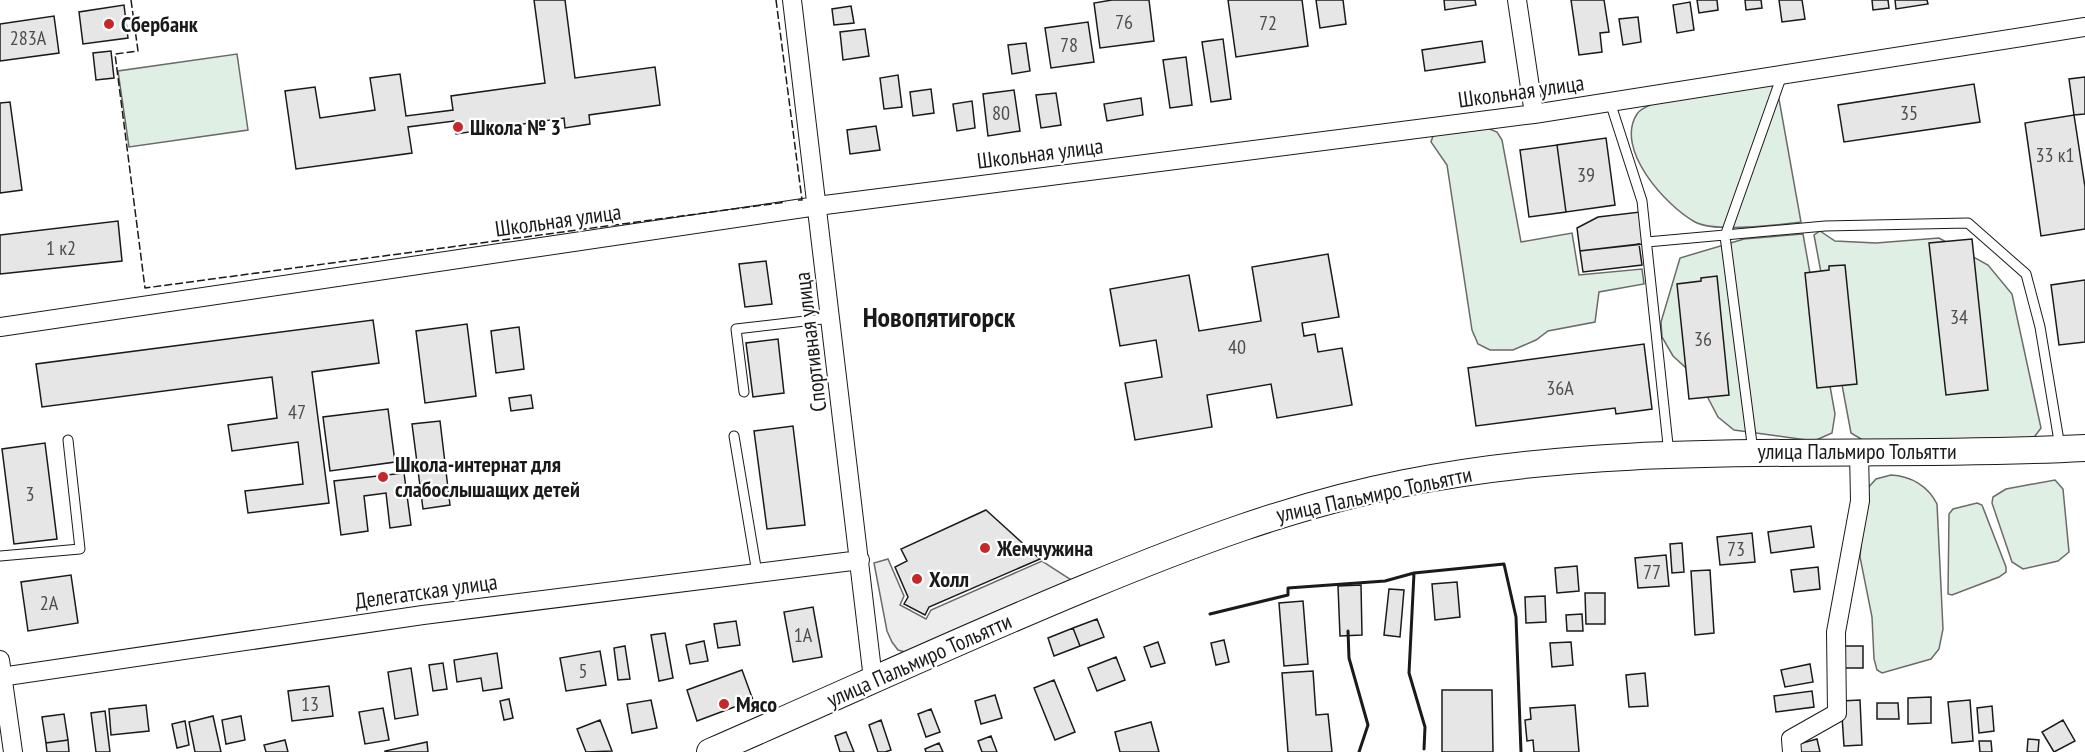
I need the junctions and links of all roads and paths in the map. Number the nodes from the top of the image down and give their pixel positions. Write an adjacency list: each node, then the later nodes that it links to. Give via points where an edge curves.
1 (792, 0): 7 (street, Спортивная улица)
2 (1517, 0): 6 (street)
3 (2085, 27): 4 (street, Школьная улица)
4 (1782, 75): 5 (street, Школьная улица); 8 (lane)
5 (1610, 102): 6 (street, Школьная улица); 9 (lane, via 1642,201)
6 (1534, 114): 7 (street, Школьная улица)
7 (818, 206): 10 (street, Спортивная улица); 11 (street, Школьная улица)
8 (1725, 236): 9 (lane); 15 (lane, via 1825,226 1968,223 2026,274); 16 (lane)
9 (1647, 242): 18 (lane)
10 (831, 318): 12 (lane, via 736,329); 20 (street, Спортивная улица)
11 (0, 327)
12 (744, 392)
13 (734, 435): 21 (lane)
14 (68, 440): 19 (lane, via 80,549)
15 (2073, 449): 17 (street, улица Пальмиро Тольятти)
16 (1753, 451): 17 (street, улица Пальмиро Тольятти); 18 (street, улица Пальмиро Тольятти)
17 (1859, 451): 26 (street, via 1860,501 1836,632 1837,713 1791,740)
18 (1669, 454): 23 (street, улица Пальмиро Тольятти, via 1571,461 1418,480 1334,498 1268,517 1104,580)
19 (0, 556)
20 (860, 560): 21 (street, Делегатская улица); 23 (street, Спортивная улица)
21 (757, 573): 22 (street, Делегатская улица)
22 (1, 671): 24 (street)
23 (873, 679): 25 (street, улица Пальмиро Тольятти)
24 (13, 752)
25 (710, 752)
26 (1792, 752)

